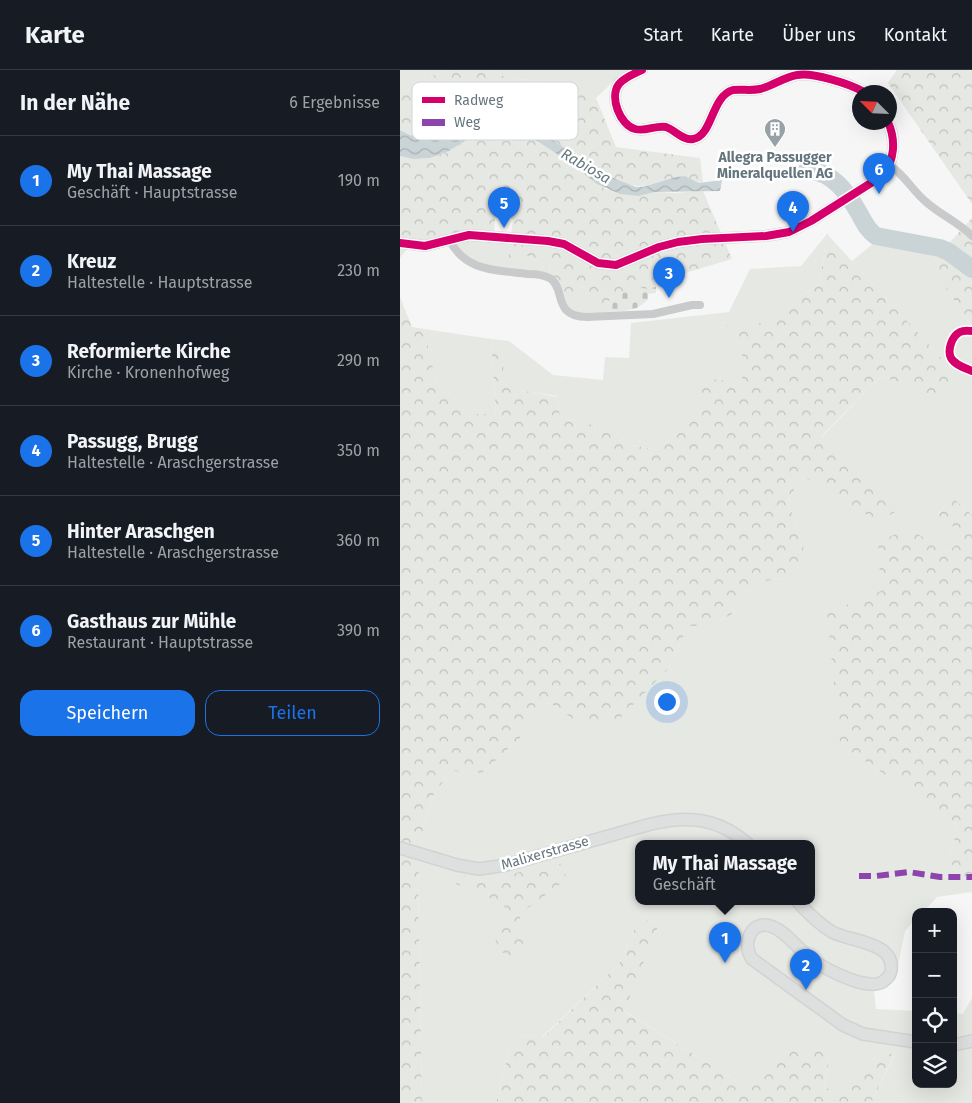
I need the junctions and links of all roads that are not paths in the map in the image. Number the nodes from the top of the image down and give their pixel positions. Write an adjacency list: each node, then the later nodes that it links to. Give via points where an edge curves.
1 (642, 70): 2 (street, via 617,87 616,104 624,121 637,130 664,127 689,139 702,133 728,91 760,89 803,74)
2 (852, 87)
3 (891, 130): 4 (street, via 894,143)
4 (889, 165): 5 (street, via 925,202); 6 (street, via 882,176 865,188 785,233 678,242 616,265 598,263 564,244 548,240 469,235)
5 (972, 236)
6 (449, 239): 7 (street, via 425,246); 8 (street, via 456,252 472,264 551,279 563,306 577,316 653,314)
7 (400, 244)
8 (700, 305)
9 (972, 331): 10 (street, via 958,334 950,350 954,362)
10 (972, 371)
11 (743, 840): 12 (main road, Malixerstrasse, via 716,824 690,819 670,820 506,865 479,869)
12 (400, 848)
13 (801, 905): 14 (main road, via 832,931 882,949 891,963 888,978 874,985 838,974 815,962 769,925 758,926 749,935 747,945 752,959 843,1025 863,1034)
14 (912, 1041)
15 (972, 1041): 16 (main road)
16 (957, 1044)

